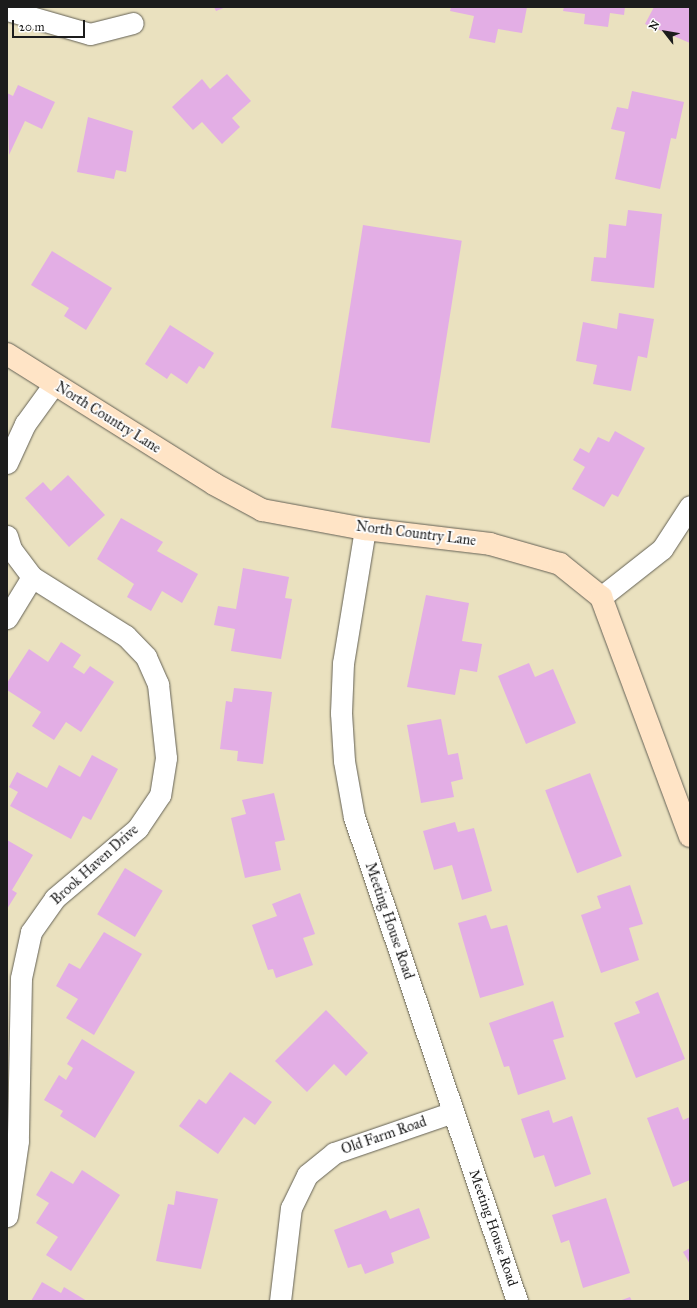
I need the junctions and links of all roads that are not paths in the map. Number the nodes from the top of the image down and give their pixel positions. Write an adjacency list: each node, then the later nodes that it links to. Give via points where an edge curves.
1 (7, 10): 2 (street, via 90,34)
2 (133, 23)
3 (7, 354): 4 (street, North Country Lane)
4 (54, 384): 5 (street, via 25,424); 7 (street, North Country Lane, via 262,510)
5 (7, 463)
6 (690, 506): 10 (street, via 662,549)
7 (364, 529): 10 (street, North Country Lane, via 490,544 536,556 560,564); 13 (street, Meeting House Road, via 344,663 341,713 344,761 354,817)
8 (7, 536): 9 (street, Brook Haven Drive, via 11,549)
9 (32, 577): 11 (street); 14 (street, Brook Haven Drive, via 126,636 146,657 158,684 166,758 160,795 138,828 55,898 31,932 21,978 18,1141)
10 (601, 597): 12 (street)
11 (7, 618)
12 (690, 836)
13 (453, 1112): 15 (street, Old Farm Road, via 334,1153 307,1175 291,1208); 16 (street, Meeting House Road)
14 (7, 1216)
15 (280, 1301)
16 (517, 1301)

